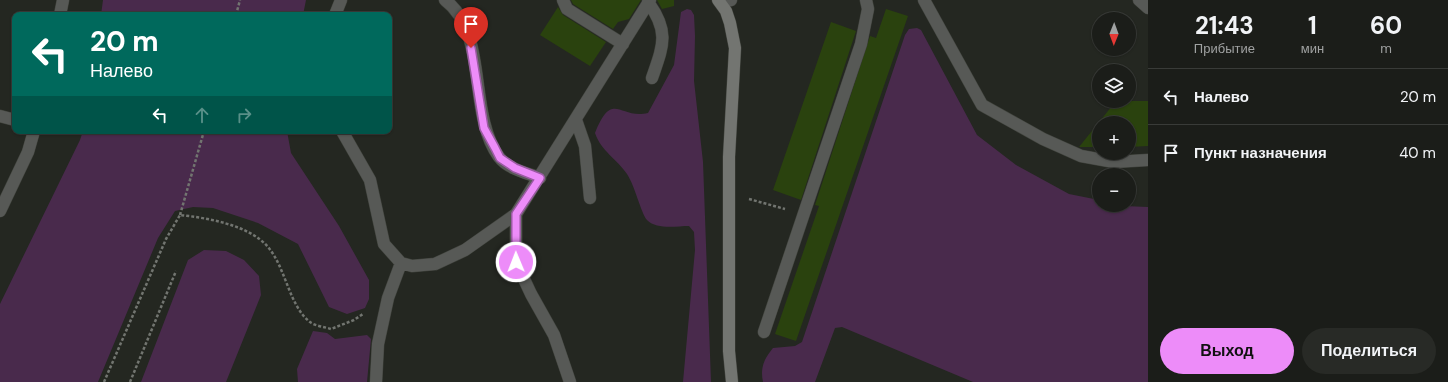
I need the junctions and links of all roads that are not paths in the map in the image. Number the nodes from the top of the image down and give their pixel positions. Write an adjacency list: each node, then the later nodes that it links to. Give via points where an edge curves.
1 (63, 0): 11 (lane)
2 (341, 0): 12 (lane)
3 (445, 0): 21 (lane, via 466,27 474,59 484,128 500,158 515,168)
4 (563, 0): 13 (lane, via 567,9)
5 (866, 0): 26 (lane, via 868,9 861,44)
6 (924, 0): 20 (lane, via 982,105 1081,156 1114,162)
7 (1139, 0): 10 (lane)
8 (649, 1): 13 (lane); 14 (lane, via 658,16 663,46)
9 (723, 1): 29 (main road, via 735,48 729,158 729,352)
10 (1148, 8)
11 (61, 12)
12 (337, 12)
13 (623, 44): 17 (lane)
14 (652, 78)
15 (0, 116): 16 (lane)
16 (12, 119)
17 (576, 120): 21 (lane); 22 (lane, via 585,146)
18 (33, 134): 23 (lane, via 28,152)
19 (344, 134): 25 (lane, via 370,180 384,244)
20 (1148, 160)
21 (540, 178): 24 (lane)
22 (590, 198)
23 (0, 212)
24 (516, 214): 25 (lane, via 465,250 435,264 412,266); 28 (lane, via 516,262 554,335)
25 (401, 263): 27 (lane, via 388,298 378,344)
26 (764, 332)
27 (376, 382)
28 (570, 382)
29 (732, 382)

